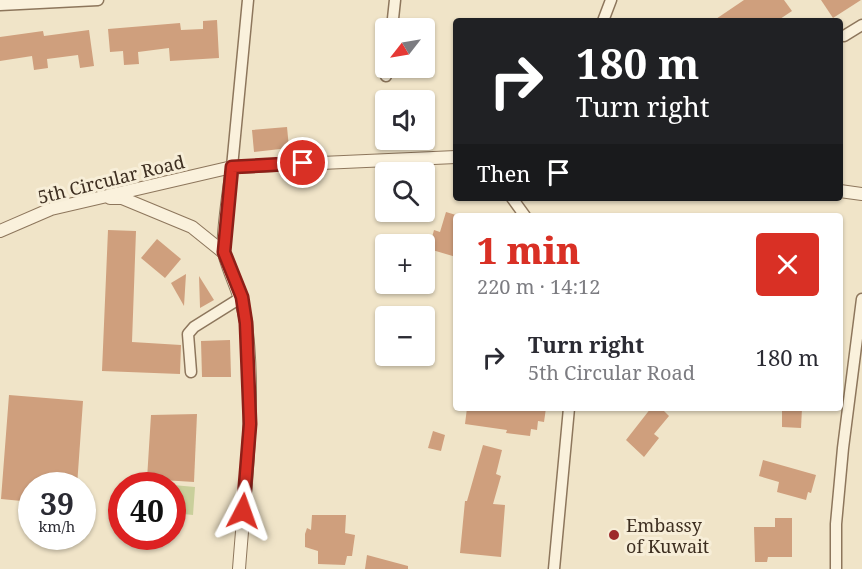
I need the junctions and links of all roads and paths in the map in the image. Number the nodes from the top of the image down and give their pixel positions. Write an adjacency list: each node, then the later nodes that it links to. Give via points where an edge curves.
1 (98, 0): 5 (street)
2 (248, 0): 12 (street)
3 (395, 0): 7 (street)
4 (611, 0): 8 (street)
5 (44, 1): 6 (street)
6 (0, 5)
7 (393, 18)
8 (604, 18)
9 (862, 25): 10 (street)
10 (844, 36)
11 (453, 157): 12 (street, 5th Circular Road)
12 (232, 167): 15 (street, 5th Circular Road); 17 (street)
13 (843, 191): 14 (street)
14 (862, 194)
15 (94, 198): 16 (street, 5th Circular Road, via 51,209); 17 (street, via 122,198 141,205 192,227)
16 (0, 231)
17 (224, 252): 18 (street)
18 (242, 297): 20 (street, via 188,334); 22 (street, via 250,424)
19 (862, 298): 24 (street, via 842,459)
20 (191, 372)
21 (569, 411): 23 (street)
22 (239, 569)
23 (554, 569)
24 (836, 569)

